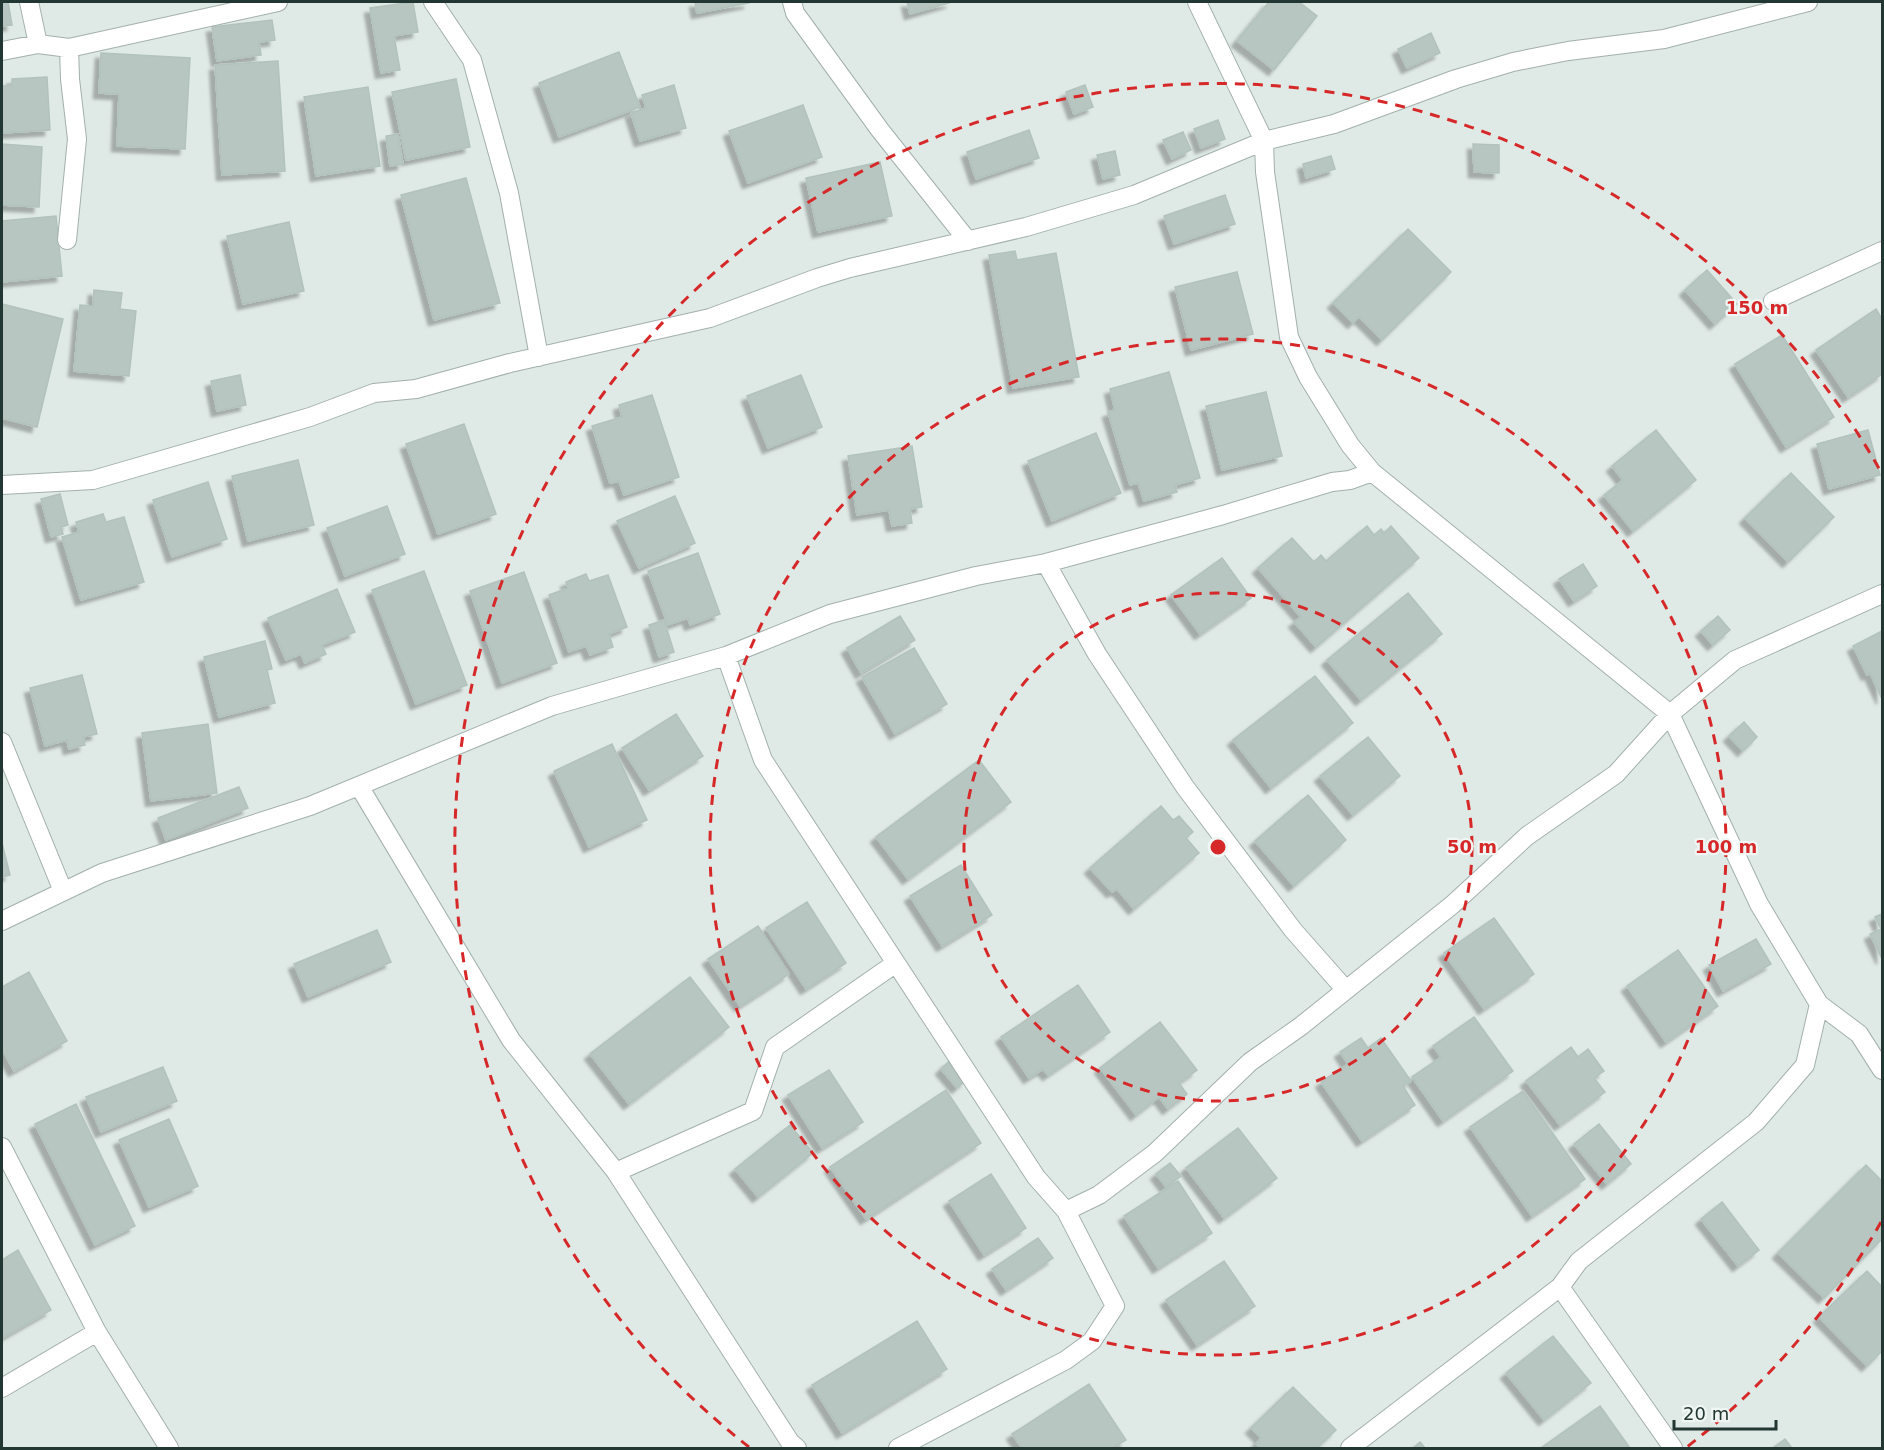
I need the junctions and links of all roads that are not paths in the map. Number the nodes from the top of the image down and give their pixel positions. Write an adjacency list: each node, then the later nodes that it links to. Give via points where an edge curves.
1 (28, 2): 9 (street)
2 (278, 2): 10 (street)
3 (433, 2): 17 (street, via 472,60 508,193)
4 (792, 2): 14 (street, via 795,13 867,112)
5 (1197, 2): 12 (street)
6 (1758, 2): 8 (street)
7 (1808, 2): 8 (street)
8 (1742, 20): 12 (street, via 1664,39 1513,62 1334,124)
9 (38, 44): 10 (street); 11 (street)
10 (69, 48): 13 (street, via 77,139)
11 (2, 51)
12 (1263, 141): 14 (street, via 1134,195); 18 (street, via 1289,337 1308,377 1350,445)
13 (67, 240)
14 (968, 241): 17 (street, via 850,268 710,318)
15 (1882, 250): 16 (street)
16 (1773, 301)
17 (539, 357): 19 (street, via 416,389 375,393 310,417 93,480)
18 (1372, 472): 20 (street); 23 (street)
19 (2, 485)
20 (1046, 563): 22 (street, via 976,576 830,614); 29 (street, via 1097,654 1185,787 1293,930)
21 (1882, 594): 23 (street, via 1736,660)
22 (726, 656): 25 (street, via 552,706); 28 (street, via 763,760)
23 (1670, 714): 29 (street, via 1616,774 1527,837 1452,905); 30 (street, via 1759,904)
24 (2, 742): 26 (street)
25 (359, 786): 26 (street, via 310,806 102,873); 33 (street, via 510,1040)
26 (63, 891): 27 (street)
27 (2, 921)
28 (896, 963): 33 (street, via 776,1047 753,1111); 34 (street, via 1036,1177)
29 (1345, 989): 34 (street, via 1250,1062 1155,1153 1099,1195)
30 (1819, 1004): 31 (street, via 1859,1034); 35 (street, via 1805,1065 1756,1122 1579,1261)
31 (1882, 1070)
32 (2, 1147): 36 (street)
33 (616, 1172): 39 (street)
34 (1066, 1211): 40 (street, via 1114,1306 1092,1341 1066,1360)
35 (1560, 1287): 41 (street); 42 (street)
36 (98, 1332): 37 (street); 38 (street)
37 (2, 1388)
38 (169, 1449)
39 (797, 1449)
40 (898, 1449)
41 (1350, 1449)
42 (1673, 1449)

